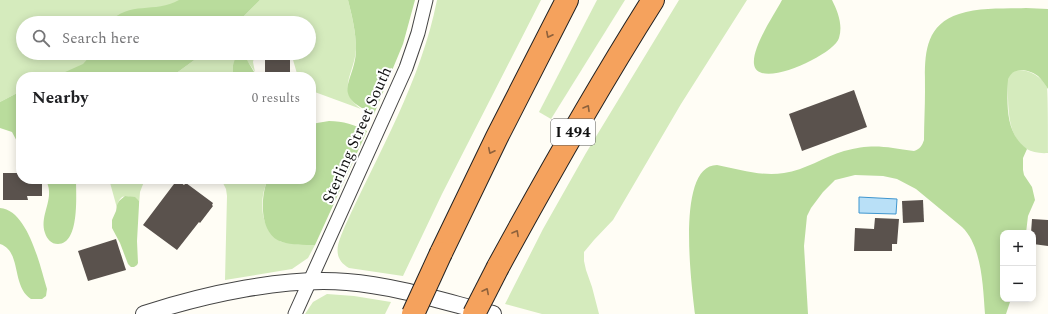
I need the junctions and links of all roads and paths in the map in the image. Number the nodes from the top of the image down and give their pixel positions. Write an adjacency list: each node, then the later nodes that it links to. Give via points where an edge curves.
1 (426, 0): 4 (street, Sterling Street South, via 402,78)
2 (567, 0): 7 (highway, one-way to 7, bridge, via 497,137)
3 (653, 0): 8 (highway, I 494, one-way to 3, bridge, via 538,193 622,48)
4 (309, 281): 5 (street, via 215,295); 6 (street, Sterling Street South); 9 (street, via 379,286)
5 (144, 314)
6 (295, 314)
7 (412, 314)
8 (474, 314)
9 (493, 314)

